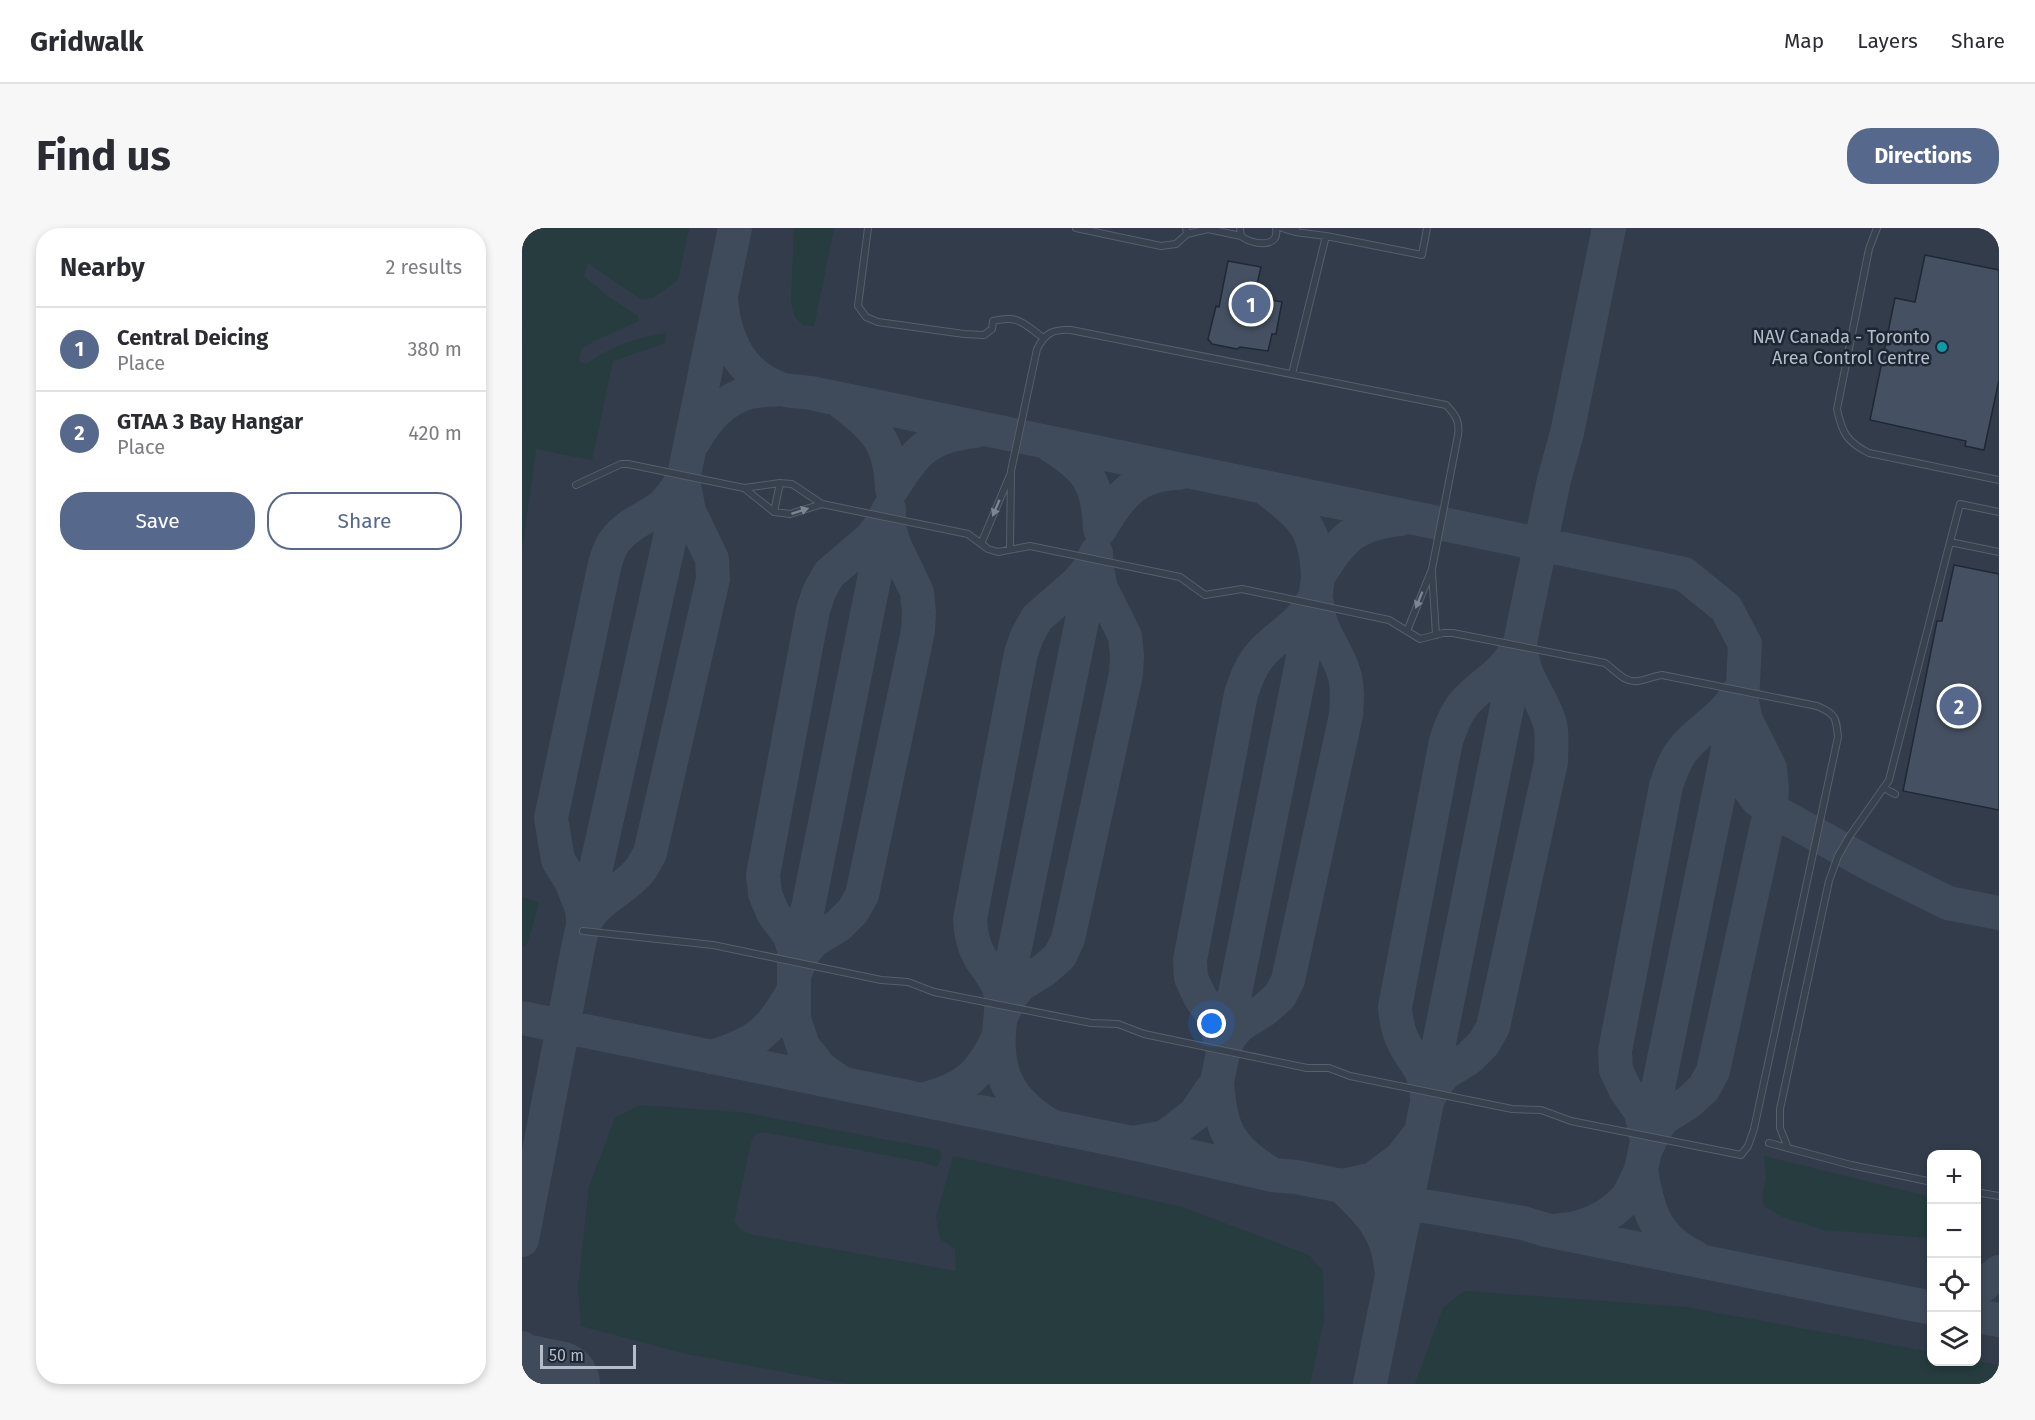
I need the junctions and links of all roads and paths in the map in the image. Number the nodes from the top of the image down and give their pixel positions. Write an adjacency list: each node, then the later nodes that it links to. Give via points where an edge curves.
1 (868, 228): 12 (lane, via 858,306 866,317 944,332 984,334 992,328 993,321 1008,318 1019,320)
2 (1076, 228): 9 (lane, via 1161,246 1176,244)
3 (1240, 228): 10 (lane)
4 (1276, 228): 10 (lane, via 1275,240 1270,243)
5 (1282, 228): 8 (lane)
6 (1428, 228): 11 (lane, via 1422,255)
7 (1878, 228): 15 (lane, via 1869,249 1838,409 1840,425 1857,447 1869,453)
8 (1296, 230): 11 (lane)
9 (1186, 231): 10 (lane, via 1208,229)
10 (1241, 236)
11 (1326, 236): 13 (lane)
12 (1042, 337): 13 (lane, via 1054,331 1071,330); 14 (lane)
13 (1292, 374): 26 (lane, via 1446,405 1453,412 1460,425)
14 (1011, 471): 23 (lane, one-way to 23); 24 (lane)
15 (1999, 480)
16 (780, 483): 18 (lane); 19 (lane, via 792,484); 20 (lane)
17 (576, 485): 18 (lane, via 628,464)
18 (744, 488): 20 (lane)
19 (822, 504): 20 (lane, one-way to 19, via 790,514); 23 (lane, via 968,534)
20 (774, 512)
21 (1999, 512): 22 (lane, via 1960,504)
22 (1950, 542): 25 (lane); 29 (lane)
23 (981, 544): 24 (lane, via 993,551)
24 (1010, 549): 27 (lane, via 1030,546 1180,577 1205,595 1242,590 1389,620)
25 (1999, 552)
26 (1432, 569): 27 (lane, one-way to 27); 28 (lane)
27 (1407, 632): 28 (lane, via 1420,639)
28 (1436, 635): 31 (lane, via 1454,633 1605,663 1631,681 1662,675 1817,706 1832,713 1838,737 1754,1129 1741,1155 1571,1120 1541,1110 1512,1109 1350,1076 1329,1068 1307,1068 1144,1034 1118,1024 1091,1023 934,992 908,982 880,981 713,945)
29 (1884, 789): 30 (lane); 33 (lane, via 1849,837 1829,881 1780,1110 1780,1128)
30 (1895, 794)
31 (582, 931)
32 (1769, 1143): 33 (lane)
33 (1788, 1148): 34 (lane)
34 (1927, 1181)
35 (1981, 1193): 36 (lane)
36 (1999, 1196)

